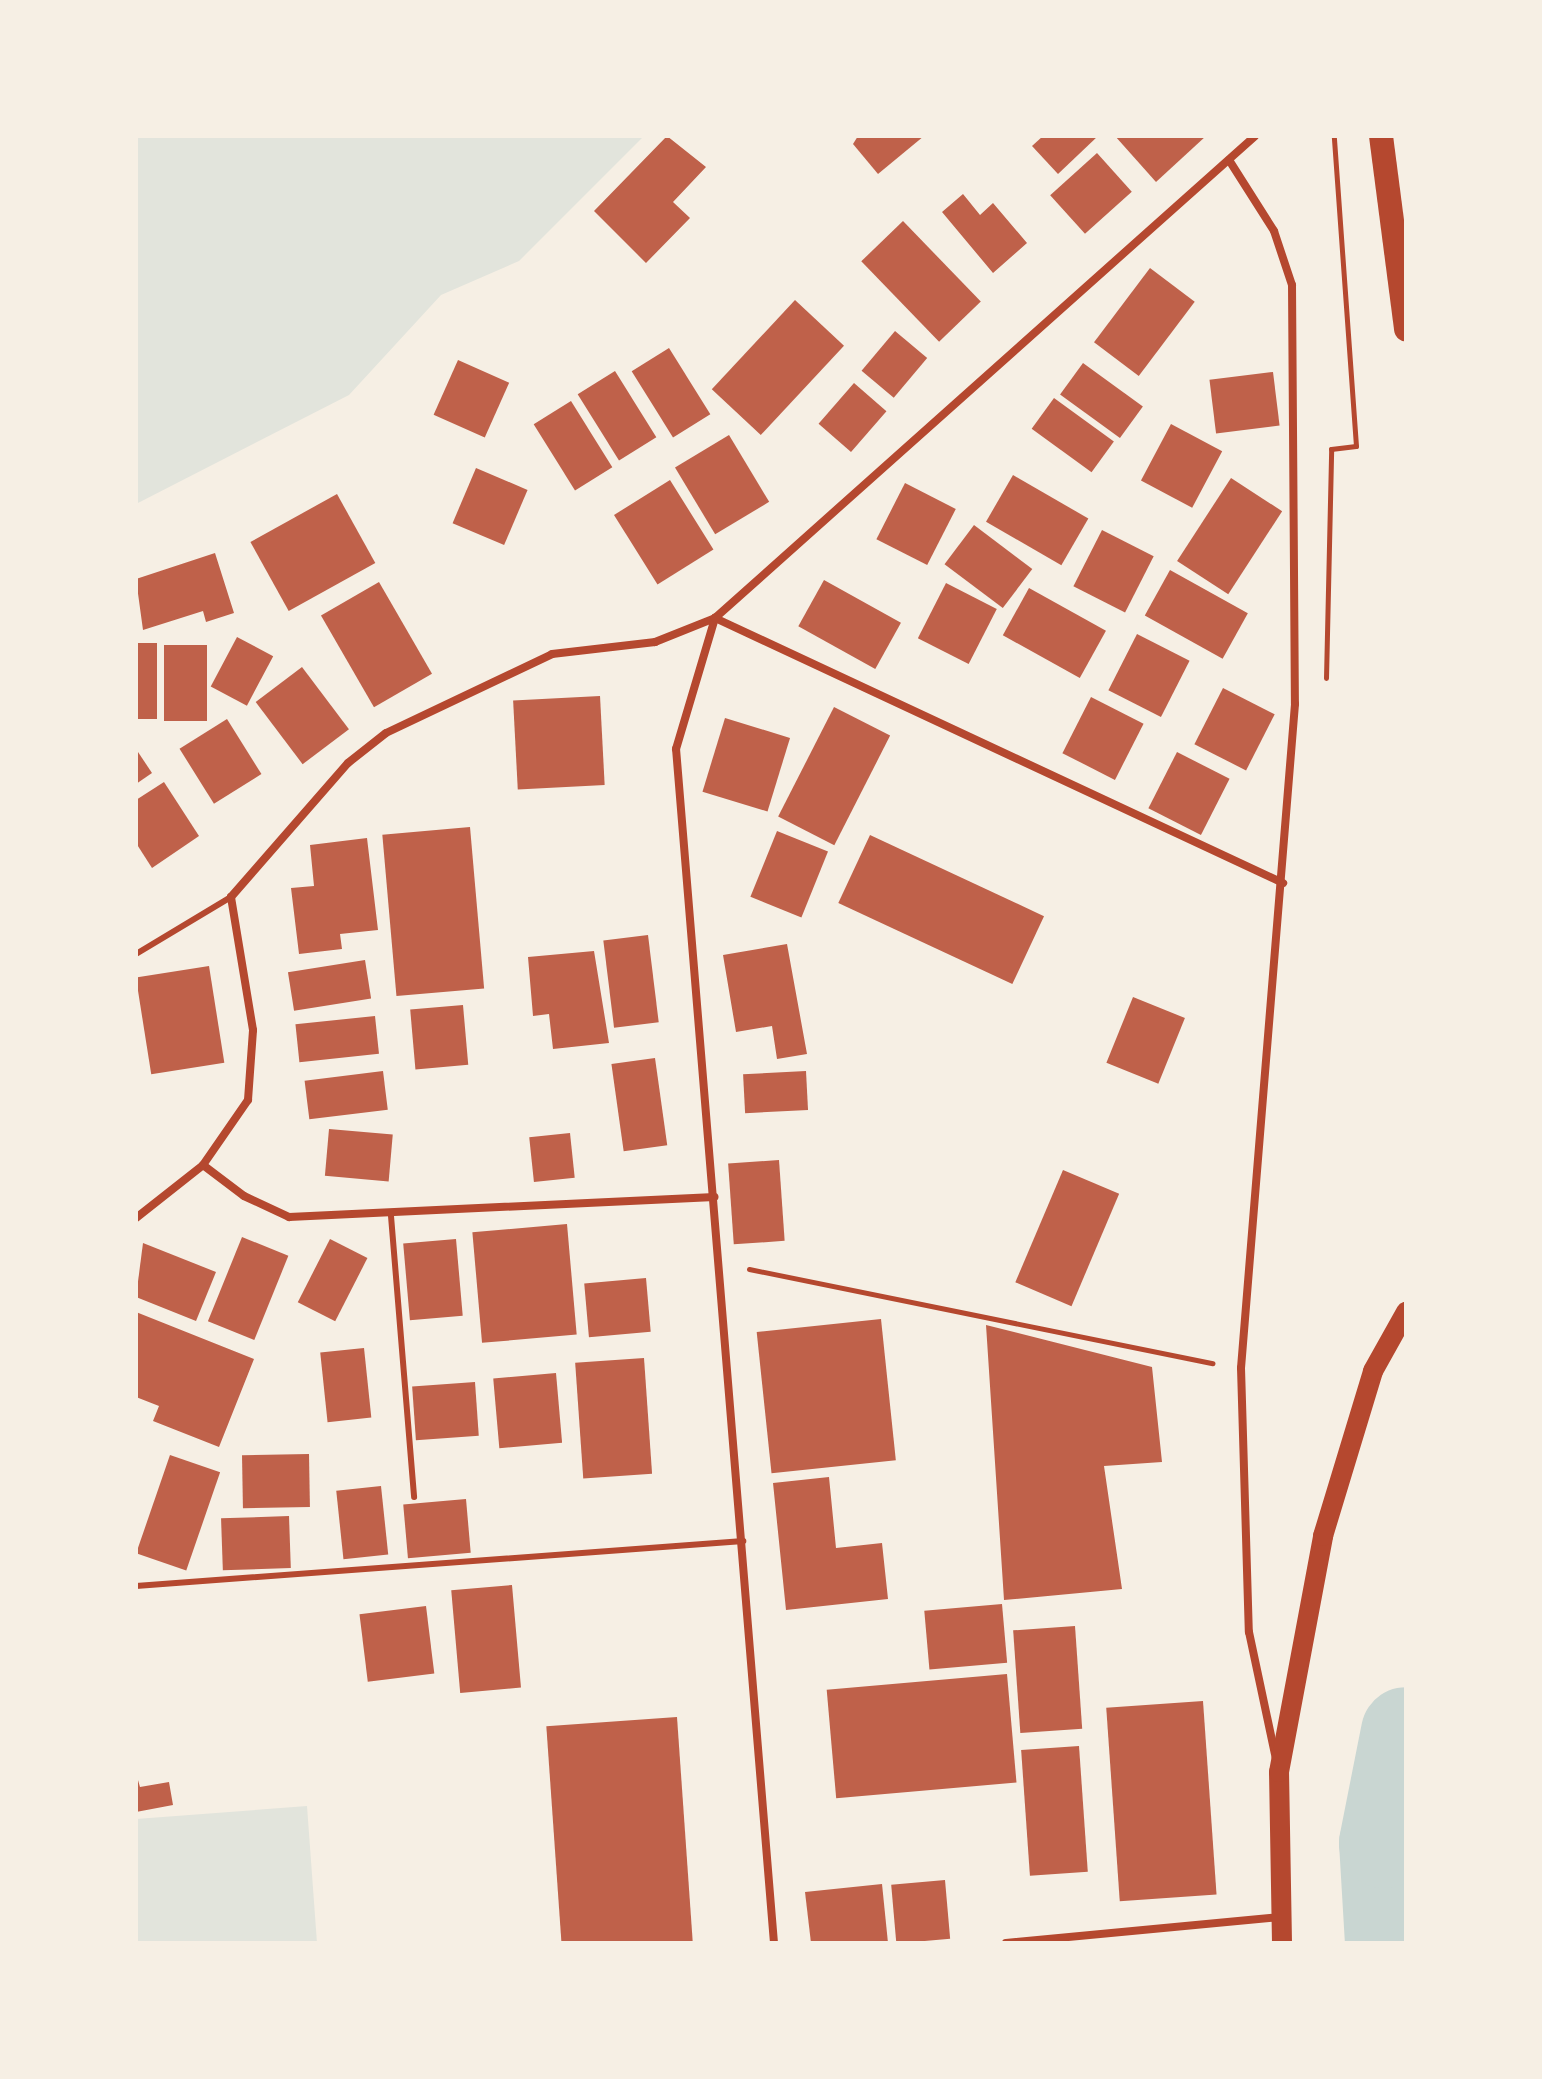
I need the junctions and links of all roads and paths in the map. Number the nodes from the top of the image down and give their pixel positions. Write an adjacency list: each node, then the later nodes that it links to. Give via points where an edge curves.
1 (1255, 136): 4 (street)
2 (1334, 136): 7 (path, via 1356,446 1331,449)
3 (1381, 136): 5 (highway)
4 (1229, 160): 6 (street); 8 (street, via 1274,231 1292,285 1295,704)
5 (1406, 329)
6 (715, 618): 8 (street); 9 (street, via 655,642 552,654 386,733 348,763); 12 (street, via 676,749)
7 (1329, 675)
8 (1283, 883): 17 (street)
9 (231, 897): 10 (lane); 11 (street, via 253,1030 248,1100)
10 (136, 954)
11 (203, 1165): 13 (street, via 244,1196 289,1217); 14 (street)
12 (715, 1197): 13 (street); 15 (street)
13 (391, 1216): 18 (lane)
14 (136, 1218)
15 (720, 1263): 17 (path); 19 (street)
16 (1406, 1312): 21 (main road, via 1373,1371 1323,1536)
17 (1241, 1368): 21 (street, via 1249,1632)
18 (414, 1497)
19 (743, 1541): 20 (lane); 23 (street)
20 (136, 1586)
21 (1279, 1772): 22 (main road)
22 (1281, 1917): 24 (street); 25 (main road)
23 (774, 1943)
24 (1006, 1943)
25 (1282, 1943)

